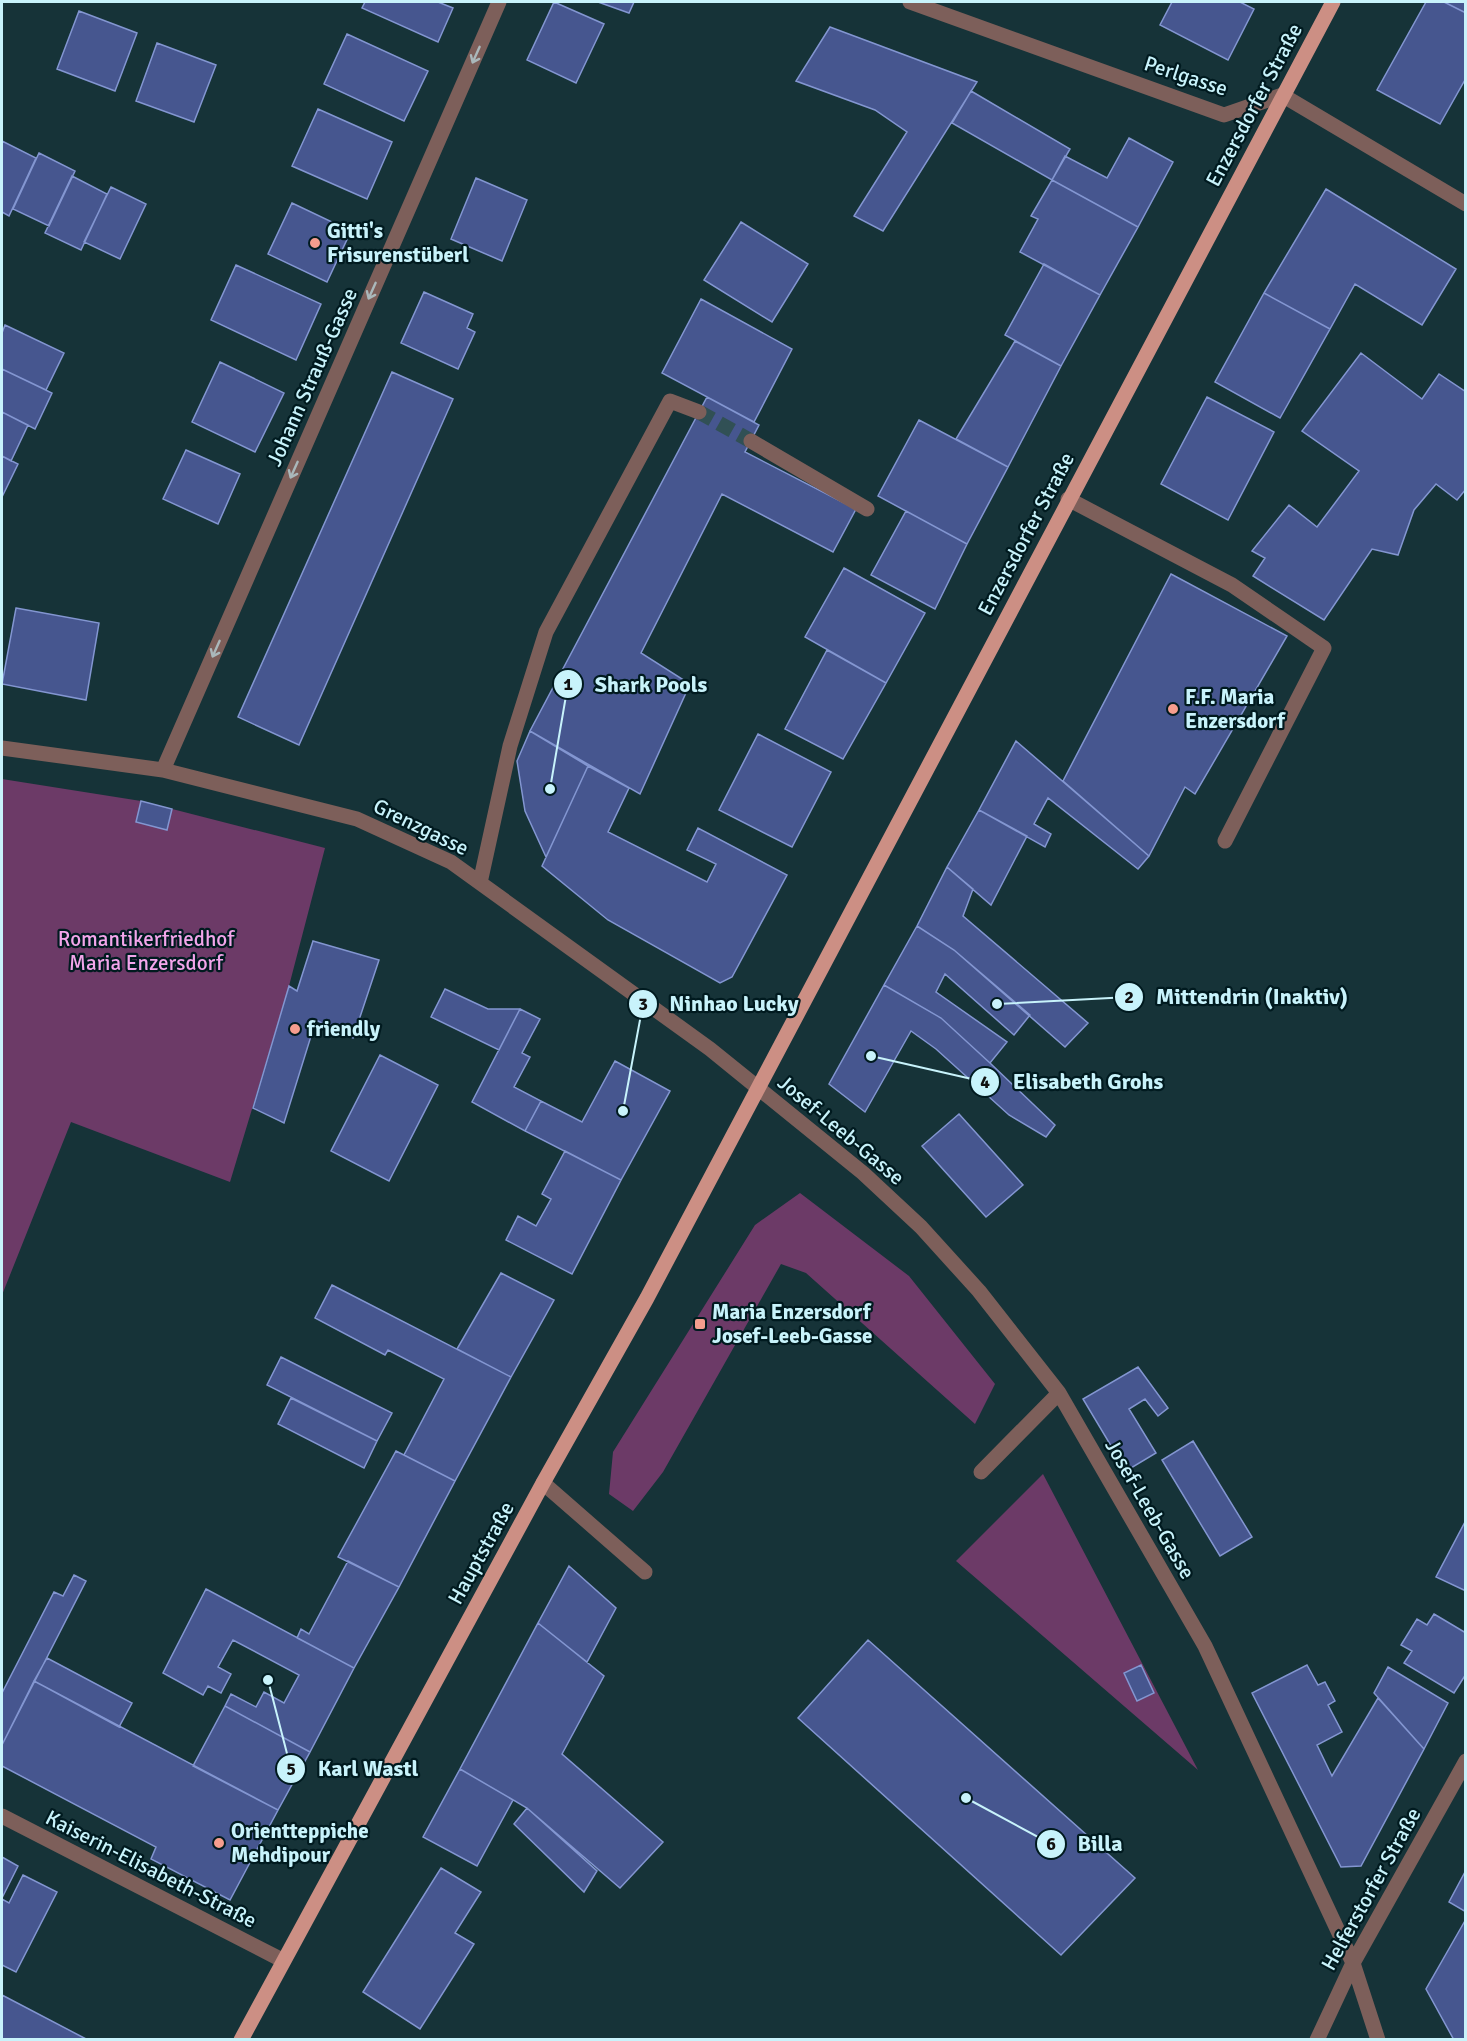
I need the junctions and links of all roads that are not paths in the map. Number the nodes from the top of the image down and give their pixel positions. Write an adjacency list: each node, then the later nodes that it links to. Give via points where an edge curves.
1 (499, 2): 11 (street, Johann Strauß-Gasse, one-way to 11)
2 (910, 2): 4 (street, Perlgasse, via 1224,114)
3 (1333, 2): 4 (main road, Enzersdorfer Straße)
4 (1282, 95): 5 (street); 8 (main road, Enzersdorfer Straße)
5 (1466, 204)
6 (699, 412): 13 (street, via 670,401 546,632 510,746)
7 (751, 441): 9 (street)
8 (1068, 499): 12 (street, via 1232,585 1324,648); 14 (main road, Enzersdorfer Straße)
9 (867, 509)
10 (2, 748): 11 (street, Grenzgasse)
11 (163, 770): 13 (street, Grenzgasse, via 357,819 451,862)
12 (1225, 841)
13 (480, 883): 14 (street, Grenzgasse)
14 (758, 1087): 15 (street, Josef-Leeb-Gasse, via 863,1173 921,1227 979,1291); 17 (main road, Hauptstraße, via 647,1298)
15 (1059, 1393): 16 (street); 22 (street, Josef-Leeb-Gasse, via 1205,1646)
16 (981, 1472)
17 (543, 1483): 18 (street); 21 (main road, Hauptstraße)
18 (645, 1572)
19 (1466, 1761): 22 (street, Helferstorfer Straße)
20 (2, 1816): 21 (street, Kaiserin-Elisabeth-Straße)
21 (282, 1959): 23 (main road, Hauptstraße)
22 (1353, 1963): 24 (street, Helferstorfer Straße); 25 (street, Josef-Leeb-Gasse)
23 (241, 2040)
24 (1317, 2040)
25 (1378, 2040)

